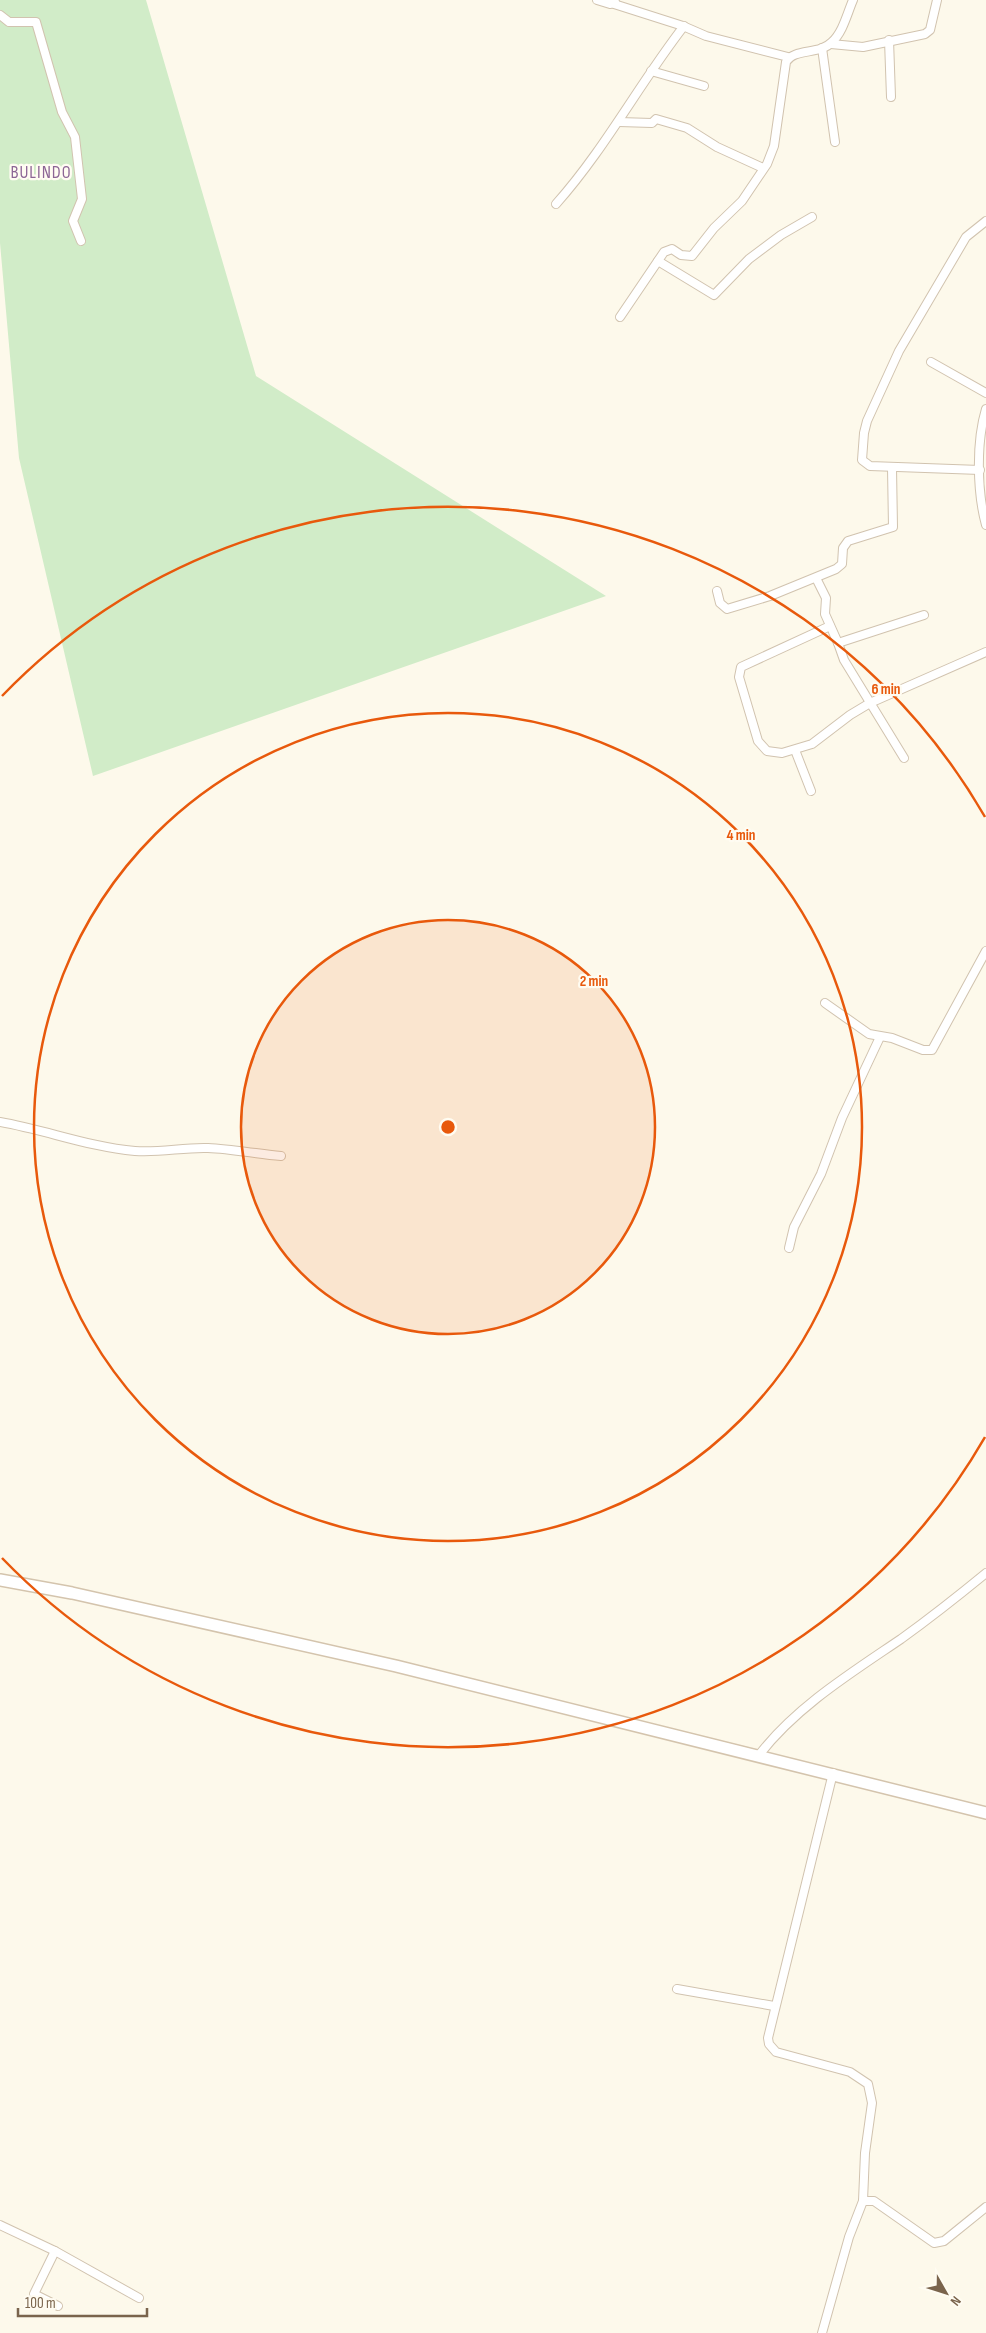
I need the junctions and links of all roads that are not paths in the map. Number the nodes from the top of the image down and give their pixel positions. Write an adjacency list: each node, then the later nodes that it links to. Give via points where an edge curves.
1 (597, 0): 4 (street)
2 (853, 0): 8 (street)
3 (937, 0): 7 (street, via 930,30 925,34)
4 (615, 2): 6 (street)
5 (0, 15): 20 (street, via 9,22 36,22 62,112 75,137 82,199 73,221)
6 (684, 26): 10 (street, via 706,36); 11 (street)
7 (890, 40): 8 (street, via 863,47); 13 (street)
8 (831, 44): 9 (street)
9 (822, 48): 10 (street); 15 (street)
10 (788, 57): 16 (street, via 774,146)
11 (651, 71): 12 (street); 14 (street)
12 (704, 86)
13 (891, 97)
14 (619, 122): 16 (street, via 652,123 656,119 687,128 717,147); 17 (street, via 578,180)
15 (834, 142)
16 (763, 168): 21 (street, via 742,201 714,228 692,256 681,255 672,249 664,252)
17 (556, 204)
18 (812, 217): 21 (street, via 749,259 714,295)
19 (986, 221): 26 (street, via 966,237 915,322 867,421 862,460 870,466)
20 (81, 241)
21 (658, 261): 22 (street)
22 (620, 317)
23 (931, 362): 24 (street)
24 (986, 393)
25 (986, 409): 27 (street)
26 (892, 468): 27 (street); 29 (street, via 893,527 848,541 843,548 842,564)
27 (980, 470): 28 (street)
28 (986, 525)
29 (816, 578): 30 (street, via 727,609 720,603); 32 (street, via 826,598 825,614)
30 (716, 591)
31 (924, 615): 33 (street)
32 (830, 626): 33 (street); 36 (street, via 744,664 739,672 762,747 774,753)
33 (838, 643): 35 (street, via 844,660)
34 (986, 652): 35 (street)
35 (870, 703): 36 (street, via 821,740); 37 (street)
36 (795, 750): 38 (street)
37 (904, 758)
38 (811, 791)
39 (986, 951): 41 (street, via 932,1050)
40 (825, 1003): 41 (street, via 869,1034)
41 (880, 1037): 44 (street, via 794,1228)
42 (0, 1122): 43 (street, via 83,1143 134,1151 210,1148)
43 (281, 1156)
44 (789, 1248)
45 (986, 1574): 47 (street, via 821,1696 784,1727)
46 (0, 1580): 47 (street, via 281,1640)
47 (759, 1755): 48 (street)
48 (833, 1774): 49 (street); 51 (street)
49 (986, 1813)
50 (677, 1989): 51 (street)
51 (774, 2006): 52 (street, via 768,2038 776,2052 850,2072 868,2084 872,2103)
52 (863, 2201): 53 (street, via 874,2200 934,2243 944,2241); 58 (street, via 849,2236)
53 (986, 2207)
54 (0, 2225): 55 (street)
55 (55, 2251): 56 (street); 57 (street, via 34,2294)
56 (139, 2298)
57 (58, 2306)
58 (822, 2333)

